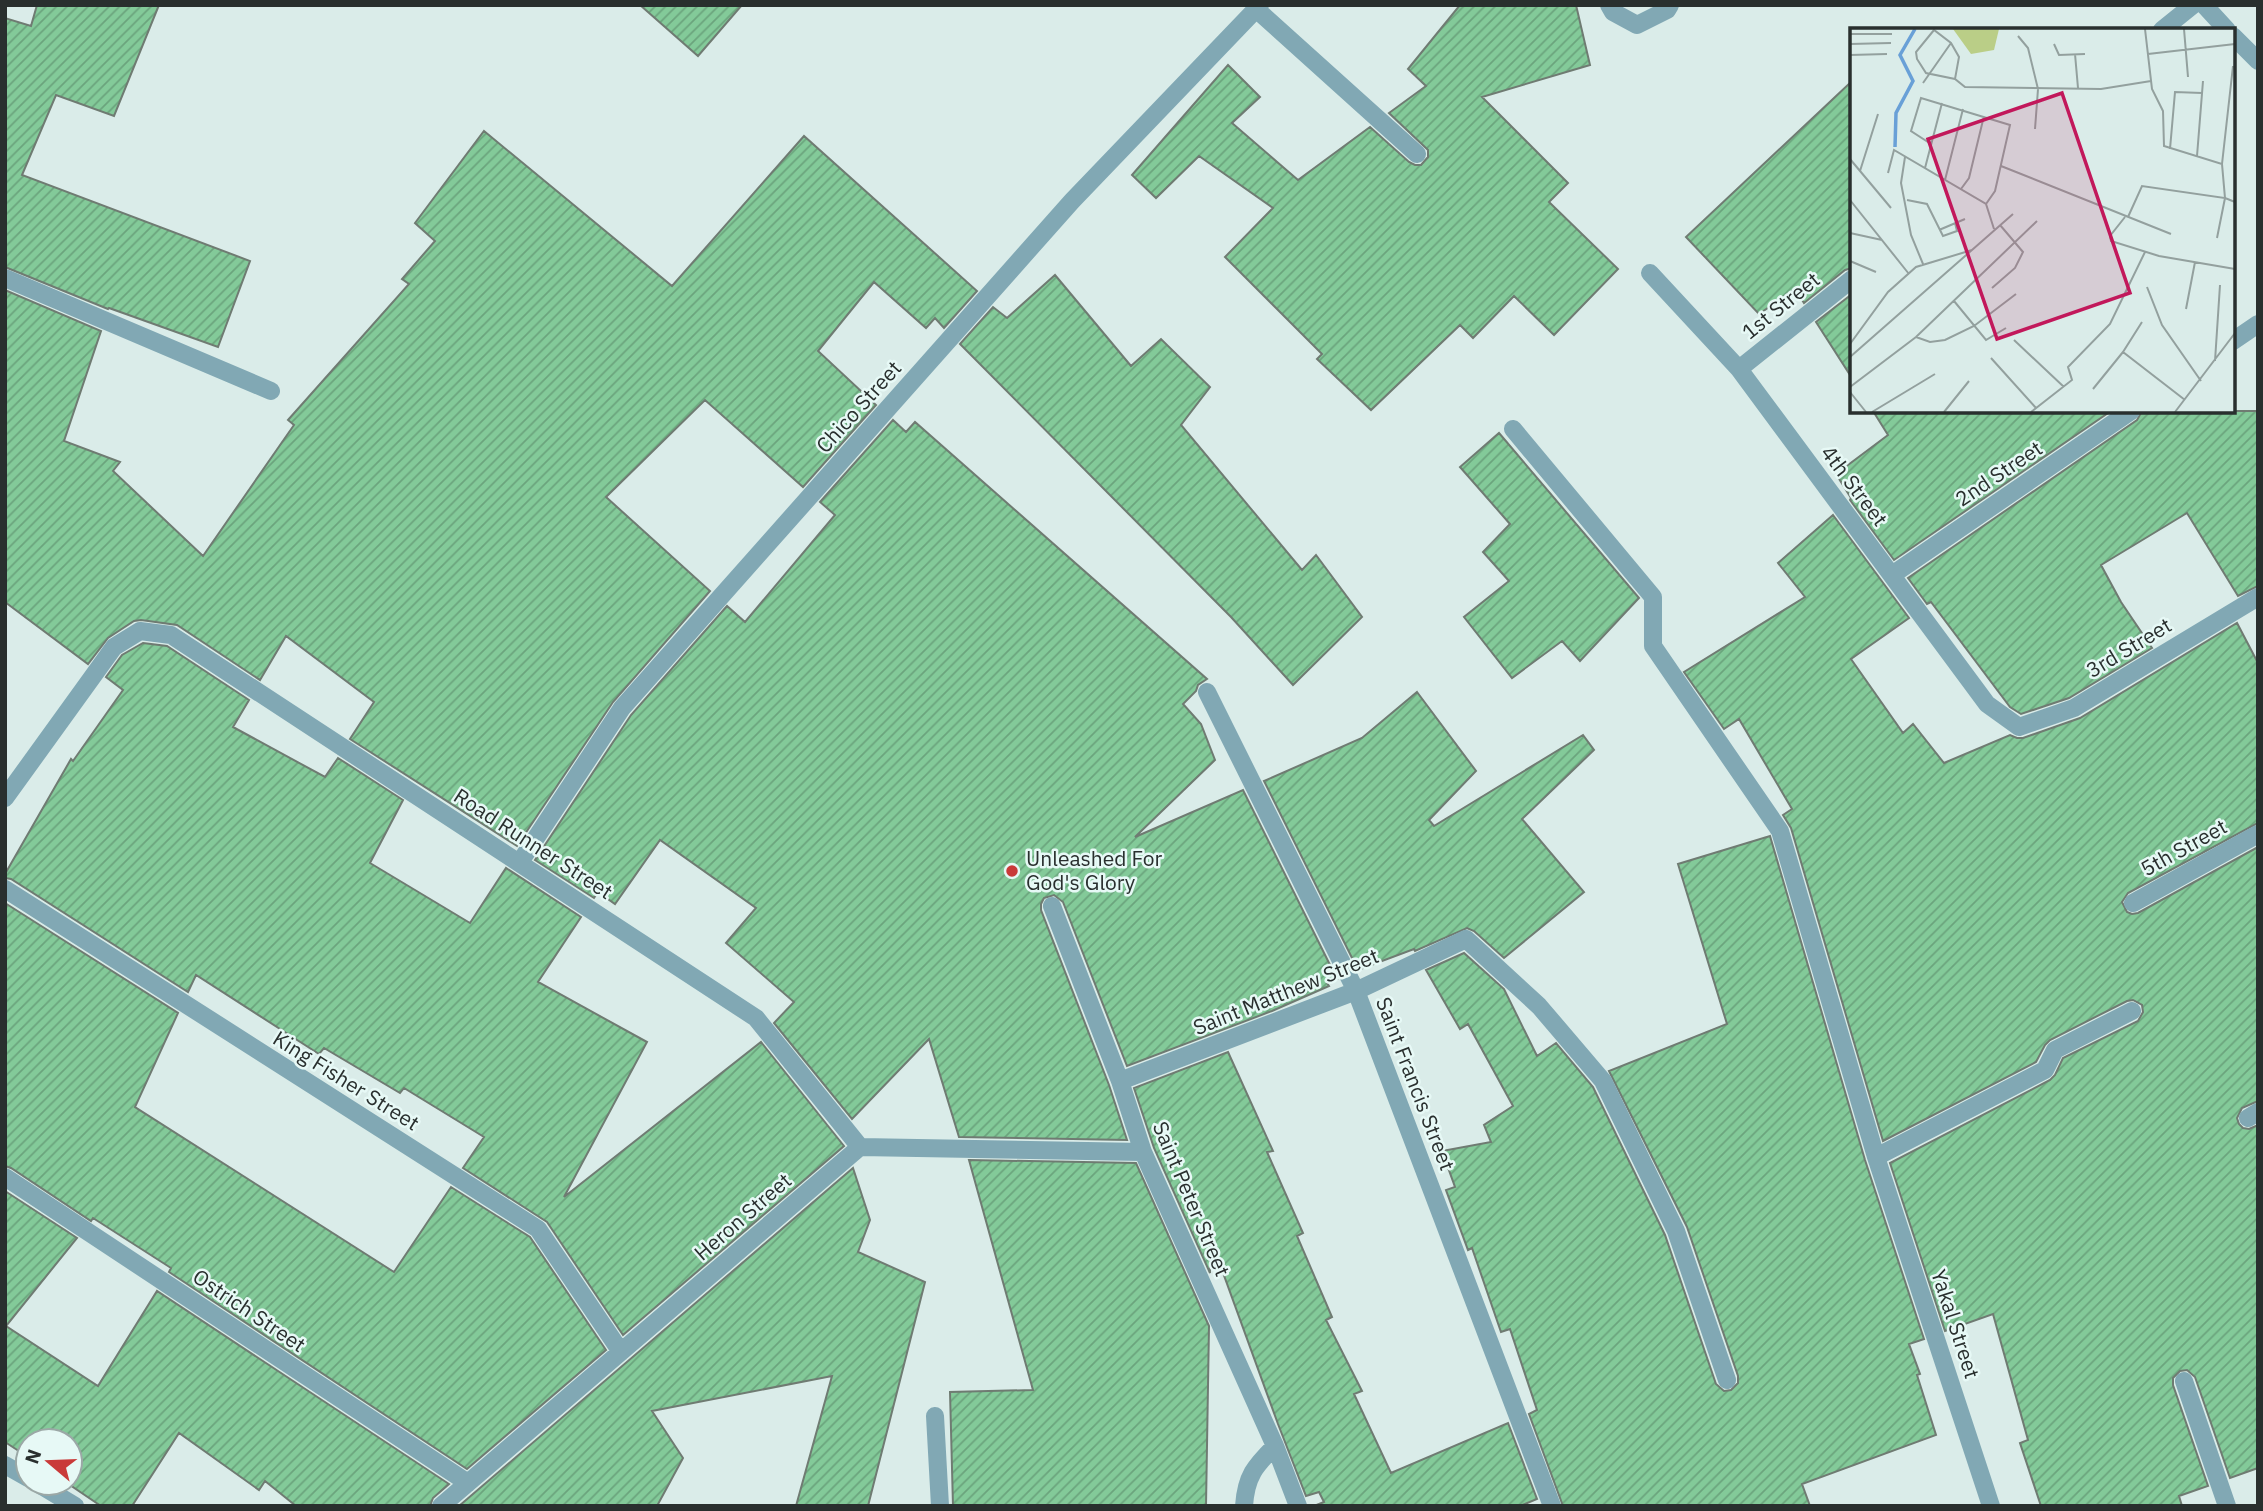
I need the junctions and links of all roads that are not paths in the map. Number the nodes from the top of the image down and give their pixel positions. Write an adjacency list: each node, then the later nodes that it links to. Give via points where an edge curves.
1 (1609, 5): 2 (street, via 1637,25)
2 (1670, 5)
3 (2193, 5): 6 (street)
4 (2203, 5): 7 (street)
5 (1258, 7): 10 (street); 26 (street, Chico Street, via 1072,201 622,708)
6 (2164, 28)
7 (2225, 28)
8 (2235, 38): 9 (street)
9 (2258, 61)
10 (1417, 154)
11 (1650, 273): 16 (street, 4th Street)
12 (5, 278): 17 (street)
13 (1850, 281): 16 (street, 1st Street)
14 (2258, 324): 15 (street)
15 (2235, 340)
16 (1739, 369): 20 (street, 4th Street)
17 (271, 391)
18 (2128, 413): 20 (street, 2nd Street)
19 (1513, 429): 35 (street, Yakal Street, via 1653,597 1653,646 1780,831)
20 (1892, 575): 23 (street, 4th Street, via 1987,704)
21 (2258, 597): 23 (street, 3rd Street, via 2074,708)
22 (1207, 692): 30 (street, Saint Francis Street)
23 (2019, 727)
24 (5, 798): 26 (street, Road Runner Street, via 114,647 140,631 171,635)
25 (2258, 834): 28 (street, 5th Street)
26 (520, 862): 33 (street, Road Runner Street, via 756,1018)
27 (5, 889): 37 (street, King Fisher Street, via 537,1229)
28 (2133, 903)
29 (1052, 906): 32 (street, Saint Peter Street)
30 (1356, 992): 32 (street, Saint Matthew Street); 38 (street, Saint Matthew Street, via 1466,939 1539,1006 1603,1081 1676,1231); 49 (street, Saint Francis Street)
31 (2132, 1011): 35 (street, via 2056,1049 2045,1070)
32 (1120, 1081): 34 (street, Saint Peter Street)
33 (860, 1147): 34 (street); 37 (street, Heron Street)
34 (1143, 1152): 41 (street, Saint Peter Street)
35 (1876, 1157): 50 (street, Yakal Street)
36 (5, 1177): 42 (street, Ostrich Street)
37 (621, 1352): 42 (street, Heron Street)
38 (1727, 1380)
39 (2184, 1381): 51 (street)
40 (935, 1416): 46 (street)
41 (1275, 1446): 47 (street, via 1255,1465); 48 (street, Saint Peter Street)
42 (468, 1483): 45 (street, Heron Street)
43 (50, 1500): 44 (street)
44 (75, 1506)
45 (441, 1506)
46 (940, 1506)
47 (1244, 1506)
48 (1298, 1506)
49 (1552, 1506)
50 (1991, 1506)
51 (2227, 1506)

